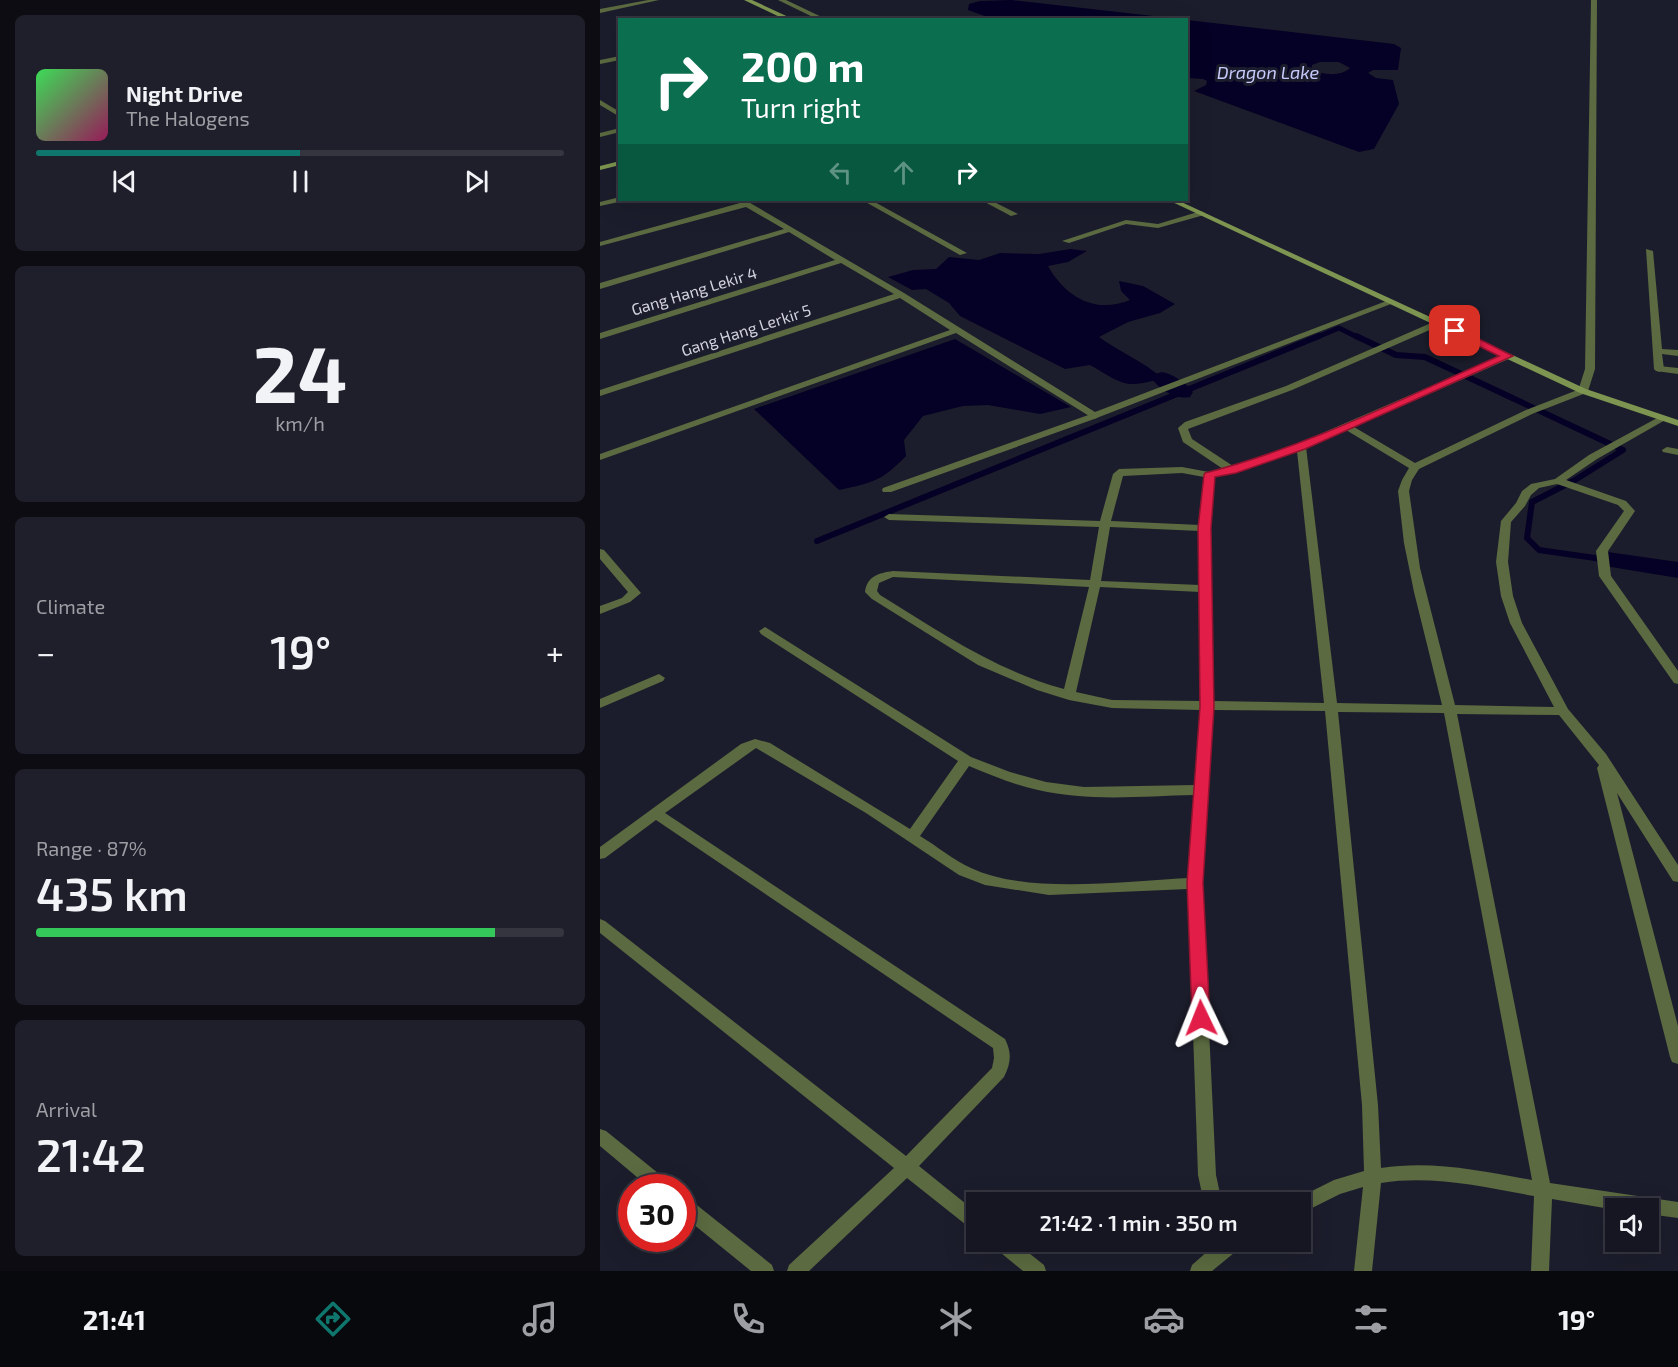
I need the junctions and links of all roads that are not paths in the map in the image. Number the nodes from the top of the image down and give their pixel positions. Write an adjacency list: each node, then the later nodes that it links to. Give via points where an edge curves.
1 (656, 0): 5 (street)
2 (747, 0): 6 (main road)
3 (781, 0): 7 (street)
4 (1594, 0): 40 (street, via 1590,369)
5 (600, 11)
6 (788, 18)
7 (821, 18)
8 (618, 58): 9 (street)
9 (600, 62)
10 (600, 102): 11 (street)
11 (618, 114)
12 (618, 130): 13 (street)
13 (600, 135)
14 (618, 164): 15 (main road)
15 (600, 168)
16 (618, 200): 21 (street)
17 (868, 201): 28 (street)
18 (987, 201): 23 (street)
19 (1174, 201): 22 (main road)
20 (744, 202): 24 (street); 26 (street)
21 (600, 204)
22 (1201, 213): 25 (street, via 1158,226 1126,222); 32 (main road)
23 (1014, 214)
24 (789, 230): 29 (street); 30 (street)
25 (1066, 241)
26 (600, 244)
27 (1649, 251): 36 (street)
28 (963, 253)
29 (842, 260): 31 (street); 35 (street, Gang Hang Lekir 4)
30 (600, 286)
31 (901, 295): 34 (street); 41 (street, Gang Hang Lerkir 5)
32 (1392, 302): 33 (main road); 42 (street)
33 (1438, 323): 38 (main road); 49 (street, via 1289,388 1183,428 1187,440)
34 (957, 330): 42 (street); 47 (street)
35 (600, 336)
36 (1657, 351): 37 (street); 39 (street, via 1659,369)
37 (1678, 353)
38 (1508, 356): 40 (main road); 45 (street)
39 (1678, 371)
40 (1583, 391): 43 (main road); 48 (street, via 1529,412)
41 (600, 393)
42 (1094, 417): 52 (street)
43 (1662, 420): 44 (main road); 51 (street, via 1608,449)
44 (1678, 423)
45 (1347, 426): 46 (street); 48 (street)
46 (1301, 446): 49 (street); 66 (street)
47 (600, 457)
48 (1415, 467): 67 (street, via 1404,481 1406,519)
49 (1232, 470): 50 (street)
50 (1209, 475): 54 (street, via 1182,470 1123,471 1118,474); 55 (street)
51 (1565, 483): 62 (street, via 1622,503 1630,511 1602,551 1605,576); 68 (street, via 1535,486 1526,493 1506,520 1502,562 1516,623)
52 (887, 490)
53 (889, 517): 54 (street)
54 (1105, 524): 55 (street); 57 (street)
55 (1204, 528): 58 (street)
56 (600, 552): 59 (street, via 635,593)
57 (1095, 585): 58 (street); 63 (street); 63 (street, via 893,574 878,578 871,586 876,597 982,660 1018,679)
58 (1206, 589): 65 (street)
59 (600, 610)
60 (765, 631): 70 (street)
61 (659, 678): 64 (street)
62 (1678, 680)
63 (1069, 696): 65 (street, via 1112,704)
64 (600, 704)
65 (1207, 707): 66 (street); 71 (street)
66 (1331, 708): 67 (street); 82 (street, via 1370,1105)
67 (1449, 710): 68 (street); 83 (street)
68 (1563, 711): 69 (street)
69 (1601, 757): 75 (street); 78 (street)
70 (966, 760): 71 (street, via 1045,787 1094,793); 73 (street)
71 (1200, 790): 76 (street)
72 (655, 813): 73 (street, via 755,743); 74 (street); 80 (street, via 999,1044 1003,1063 998,1072)
73 (912, 837): 76 (street, via 964,871 1017,887 1049,890)
74 (600, 854)
75 (1678, 877)
76 (1195, 883): 84 (street)
77 (600, 925): 80 (street)
78 (1678, 1057)
79 (600, 1136): 81 (street)
80 (908, 1166): 87 (street); 92 (street)
81 (646, 1174)
82 (1373, 1176): 83 (street, via 1438,1171); 85 (street); 95 (street)
83 (1543, 1190): 86 (street); 96 (street)
84 (1211, 1192)
85 (1311, 1201)
86 (1678, 1210)
87 (966, 1214)
88 (696, 1215): 91 (street)
89 (1013, 1252): 93 (street)
90 (1218, 1252): 94 (street)
91 (765, 1271)
92 (796, 1271)
93 (1037, 1271)
94 (1199, 1271)
95 (1364, 1271)
96 (1540, 1271)

